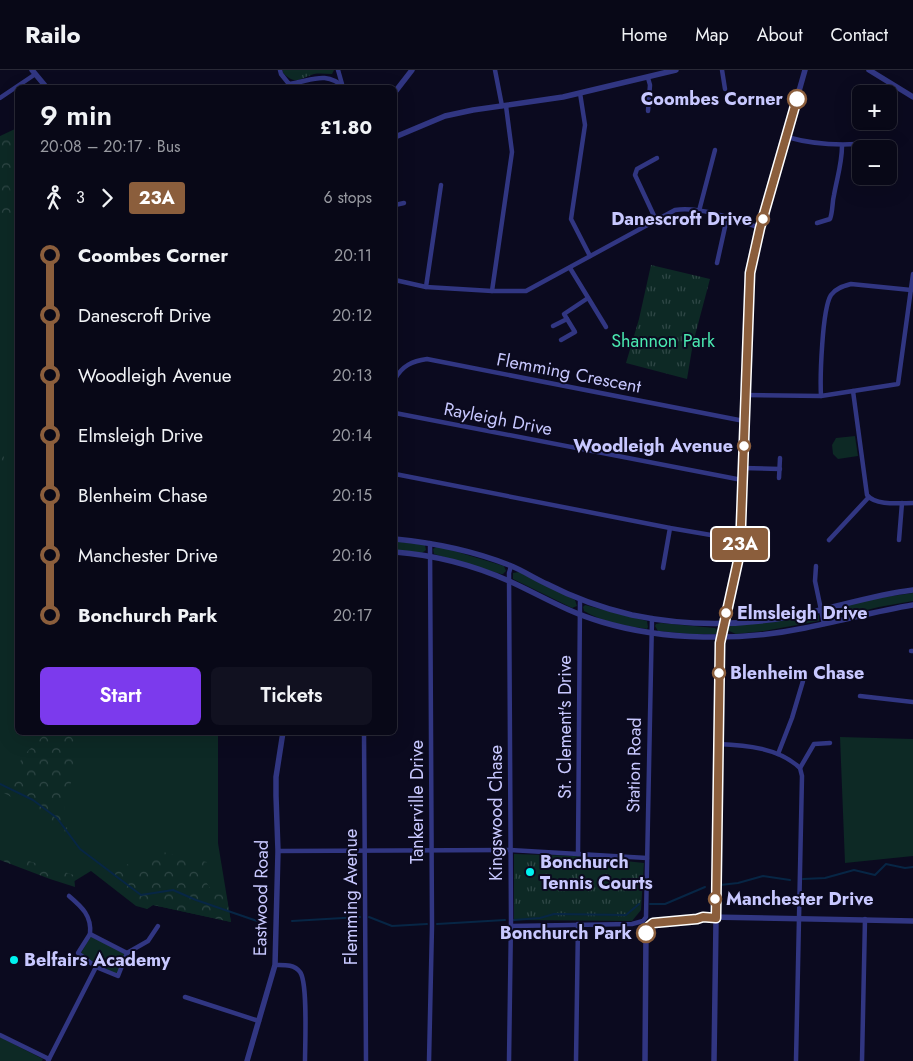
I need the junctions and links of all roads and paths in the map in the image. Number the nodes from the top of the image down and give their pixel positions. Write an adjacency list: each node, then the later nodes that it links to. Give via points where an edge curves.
1 (280, 70): 13 (street, via 289,84 328,76)
2 (338, 70): 14 (street)
3 (412, 70): 16 (street)
4 (496, 70): 21 (street)
5 (676, 70): 10 (street)
6 (722, 70): 17 (street)
7 (805, 70): 24 (street)
8 (869, 70): 19 (street)
9 (33, 72): 11 (street); 12 (street)
10 (648, 78): 18 (street); 22 (street)
11 (16, 85)
12 (44, 85)
13 (342, 85)
14 (344, 85)
15 (15, 86): 20 (street)
16 (397, 89)
17 (726, 89)
18 (580, 93): 21 (street); 37 (street, via 585,125 571,219)
19 (913, 97)
20 (0, 98)
21 (504, 106): 23 (street, via 445,116); 44 (street, via 512,152)
22 (648, 111)
23 (397, 136)
24 (786, 137): 26 (street); 36 (street)
25 (852, 145): 26 (street)
26 (842, 146): 35 (street, via 832,214 830,219)
27 (715, 150): 32 (street)
28 (657, 158): 34 (street, via 637,169 635,175)
29 (441, 185): 42 (street)
30 (404, 202): 31 (street)
31 (397, 204)
32 (699, 211): 33 (street); 34 (street, via 675,210)
33 (727, 218): 36 (street); 38 (street)
34 (656, 220): 37 (street)
35 (817, 223)
36 (760, 228): 53 (street, via 750,273)
37 (590, 256): 39 (street)
38 (717, 263)
39 (570, 268): 44 (street, via 526,291); 45 (street)
40 (913, 274): 43 (street)
41 (397, 280): 42 (street)
42 (426, 287): 44 (street)
43 (911, 290): 46 (street); 54 (street, via 851,284 831,295 826,312 820,371)
44 (492, 291)
45 (588, 298): 47 (street, via 564,314); 49 (street)
46 (910, 316): 52 (street, via 898,384)
47 (567, 319): 48 (street); 50 (street, via 575,332)
48 (553, 326)
49 (606, 327)
50 (560, 340)
51 (397, 376): 56 (street, Flemming Crescent, via 409,364 427,359)
52 (853, 391): 54 (street); 63 (street)
53 (745, 395): 54 (street); 56 (street)
54 (821, 396)
55 (397, 413): 62 (street, Rayleigh Drive)
56 (744, 421): 58 (street)
57 (780, 458): 59 (street)
58 (743, 468): 59 (street); 62 (street)
59 (780, 469): 61 (street)
60 (397, 474): 66 (street)
61 (779, 478)
62 (742, 480): 68 (street)
63 (868, 498): 64 (street); 69 (street)
64 (902, 503): 65 (street); 70 (street)
65 (913, 504)
66 (670, 528): 68 (street); 76 (street)
67 (397, 539): 71 (street)
68 (740, 540): 84 (street)
69 (829, 540)
70 (900, 540)
71 (430, 542): 73 (street, Tankerville Drive); 74 (street)
72 (397, 552): 73 (street)
73 (430, 556): 77 (street); 97 (street, Tankerville Drive)
74 (511, 566): 77 (street, Kingswood Chase); 79 (street)
75 (816, 566): 81 (street, via 815,581)
76 (663, 568)
77 (509, 581): 82 (street); 98 (street, Kingswood Chase)
78 (913, 590): 81 (street)
79 (580, 600): 82 (street, St. Clement's Drive); 83 (street, via 617,612)
80 (913, 605): 85 (street)
81 (821, 610): 84 (street); 85 (street)
82 (579, 614): 86 (street, via 615,626); 101 (street, St. Clement's Drive)
83 (652, 618): 84 (street); 86 (street, Station Road)
84 (723, 624): 87 (street)
85 (824, 624): 87 (street, via 784,632)
86 (652, 633): 87 (street); 102 (street, Station Road)
87 (721, 637): 94 (street)
88 (803, 681): 95 (street)
89 (860, 696): 90 (street)
90 (913, 702)
91 (283, 735): 100 (street, Eastwood Road, via 276,777)
92 (364, 735): 99 (street, Flemming Avenue)
93 (830, 743): 96 (street, via 814,744)
94 (718, 744): 95 (street, via 753,747); 104 (street)
95 (778, 754): 96 (street)
96 (800, 768): 105 (street)
97 (431, 850): 98 (street); 99 (street); 122 (street, Tankerville Drive)
98 (510, 850): 101 (street); 110 (street, Kingswood Chase)
99 (364, 851): 100 (street); 121 (street, Flemming Avenue)
100 (278, 852): 113 (street, Eastwood Road)
101 (578, 854): 102 (street)
102 (648, 858): 108 (street, Station Road, via 646,917 643,921)
103 (69, 896): 111 (street, via 84,908 91,924)
104 (716, 918): 105 (street); 125 (street, via 653,923 647,928); 126 (street)
105 (799, 919): 106 (street); 127 (street)
106 (865, 919): 107 (street); 128 (street)
107 (913, 921)
108 (578, 924): 110 (street); 124 (street)
109 (158, 926): 112 (street, via 148,941)
110 (511, 926): 123 (street, Kingswood Chase)
111 (90, 934): 112 (street); 114 (street, via 78,953)
112 (127, 953): 114 (street, via 118,976)
113 (275, 965): 116 (street, Eastwood Road); 120 (street, via 296,968 304,980)
114 (96, 967): 118 (street)
115 (185, 997): 116 (street)
116 (259, 1021): 119 (street, Eastwood Road)
117 (0, 1035): 118 (street)
118 (49, 1060)
119 (247, 1061)
120 (305, 1061)
121 (366, 1061)
122 (429, 1061)
123 (509, 1061)
124 (576, 1061)
125 (645, 1061)
126 (714, 1061)
127 (796, 1061)
128 (862, 1061)

